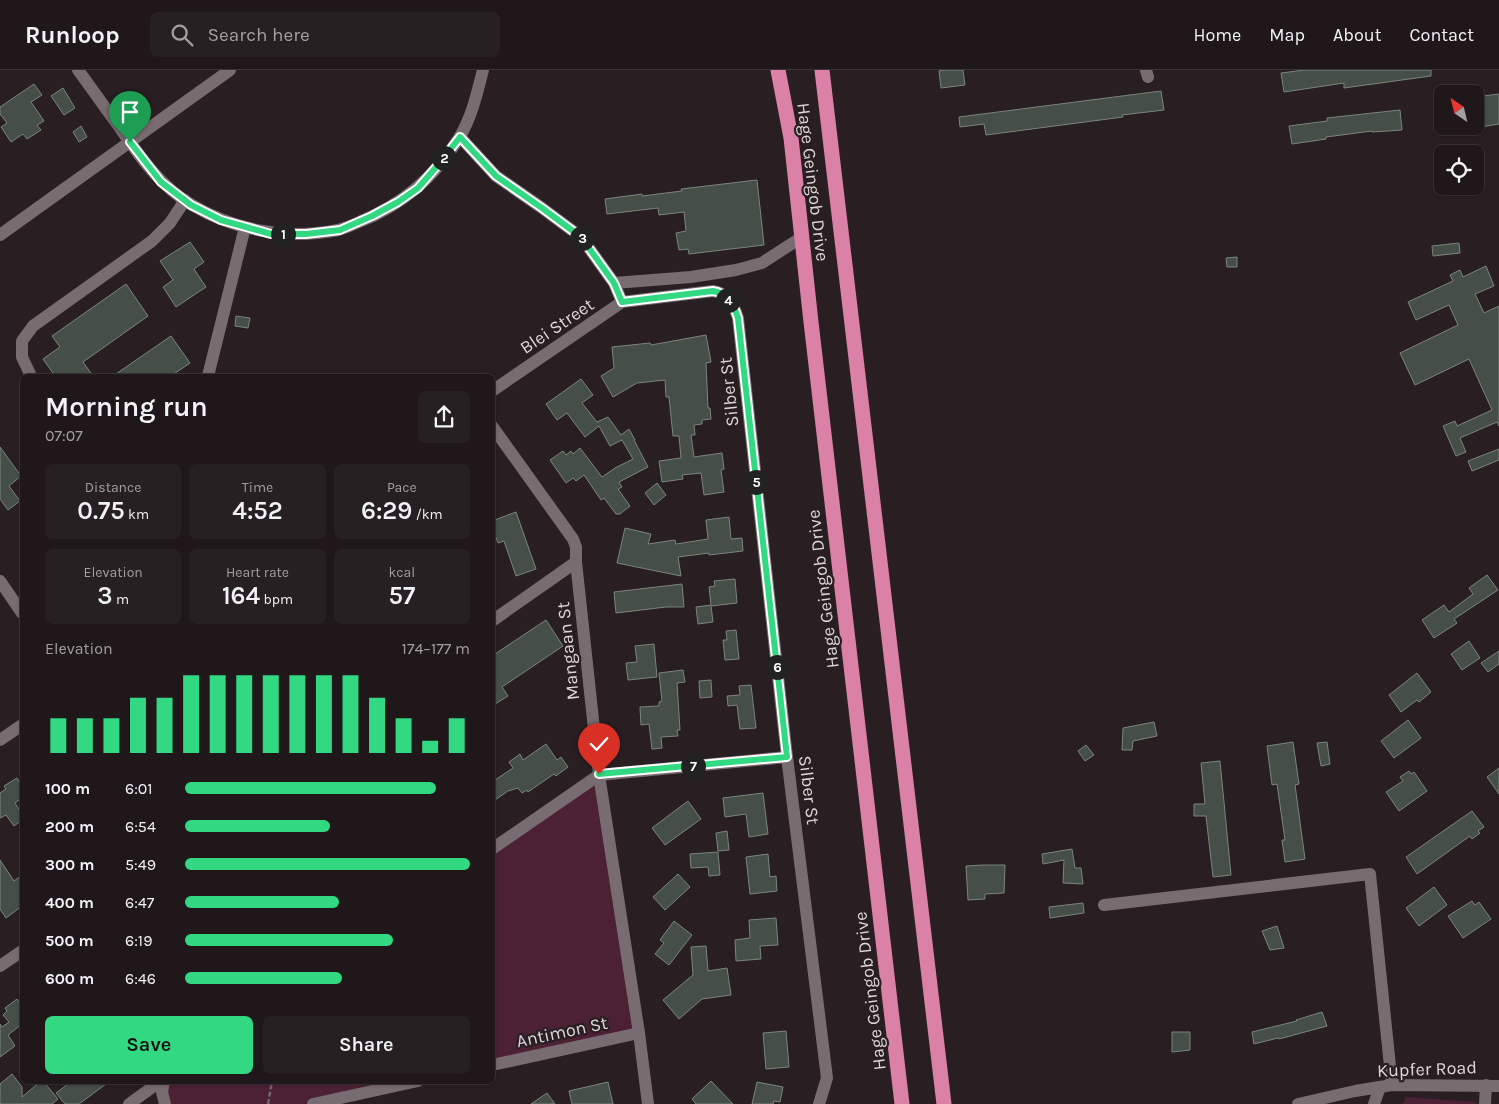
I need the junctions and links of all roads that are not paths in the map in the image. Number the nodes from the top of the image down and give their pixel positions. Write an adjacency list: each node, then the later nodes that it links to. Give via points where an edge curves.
1 (78, 70): 7 (street)
2 (230, 70): 7 (street)
3 (483, 70): 6 (street, via 474,105)
4 (778, 70): 11 (highway, Hage Geingob Drive, via 791,138)
5 (822, 70): 44 (highway, Hage Geingob Drive)
6 (460, 137): 9 (street, via 418,188 398,202 340,230 271,234); 12 (street, via 496,176 581,237)
7 (130, 142): 8 (street, via 161,182); 10 (street)
8 (185, 200): 9 (street, via 221,220); 15 (street, via 152,242 32,326 22,341 22,357)
9 (245, 227): 16 (street)
10 (0, 235)
11 (802, 237): 12 (street, via 762,263 736,270); 43 (highway, Hage Geingob Drive)
12 (614, 283): 13 (street)
13 (622, 302): 14 (street, Blei Street, via 713,291); 17 (street, Blei Street)
14 (731, 302): 25 (street, Silber St, via 738,318)
15 (30, 374)
16 (208, 374)
17 (495, 389)
18 (495, 430): 19 (street, Mangaan St, via 573,539)
19 (576, 562): 22 (street); 26 (street, Mangaan St)
20 (0, 581): 21 (street)
21 (20, 610)
22 (495, 619)
23 (20, 726): 24 (street)
24 (0, 740)
25 (787, 757): 26 (street); 42 (street, Silber St, via 827,1078)
26 (599, 774): 27 (street); 31 (street, Mangaan St)
27 (495, 847)
28 (1104, 905): 37 (street, via 1370,874)
29 (20, 952): 30 (street)
30 (0, 966)
31 (639, 1033): 32 (street, Antimon St); 41 (street, Mangaan St)
32 (495, 1064)
33 (158, 1084): 38 (street)
34 (162, 1084): 39 (street)
35 (404, 1084): 40 (street)
36 (1492, 1085): 37 (street, Kupfer Road); 47 (street)
37 (1386, 1086): 45 (street, Kupfer Road); 46 (street)
38 (129, 1104)
39 (165, 1104)
40 (313, 1104)
41 (648, 1104)
42 (819, 1104)
43 (902, 1104)
44 (944, 1104)
45 (1298, 1104)
46 (1374, 1104)
47 (1485, 1104)

